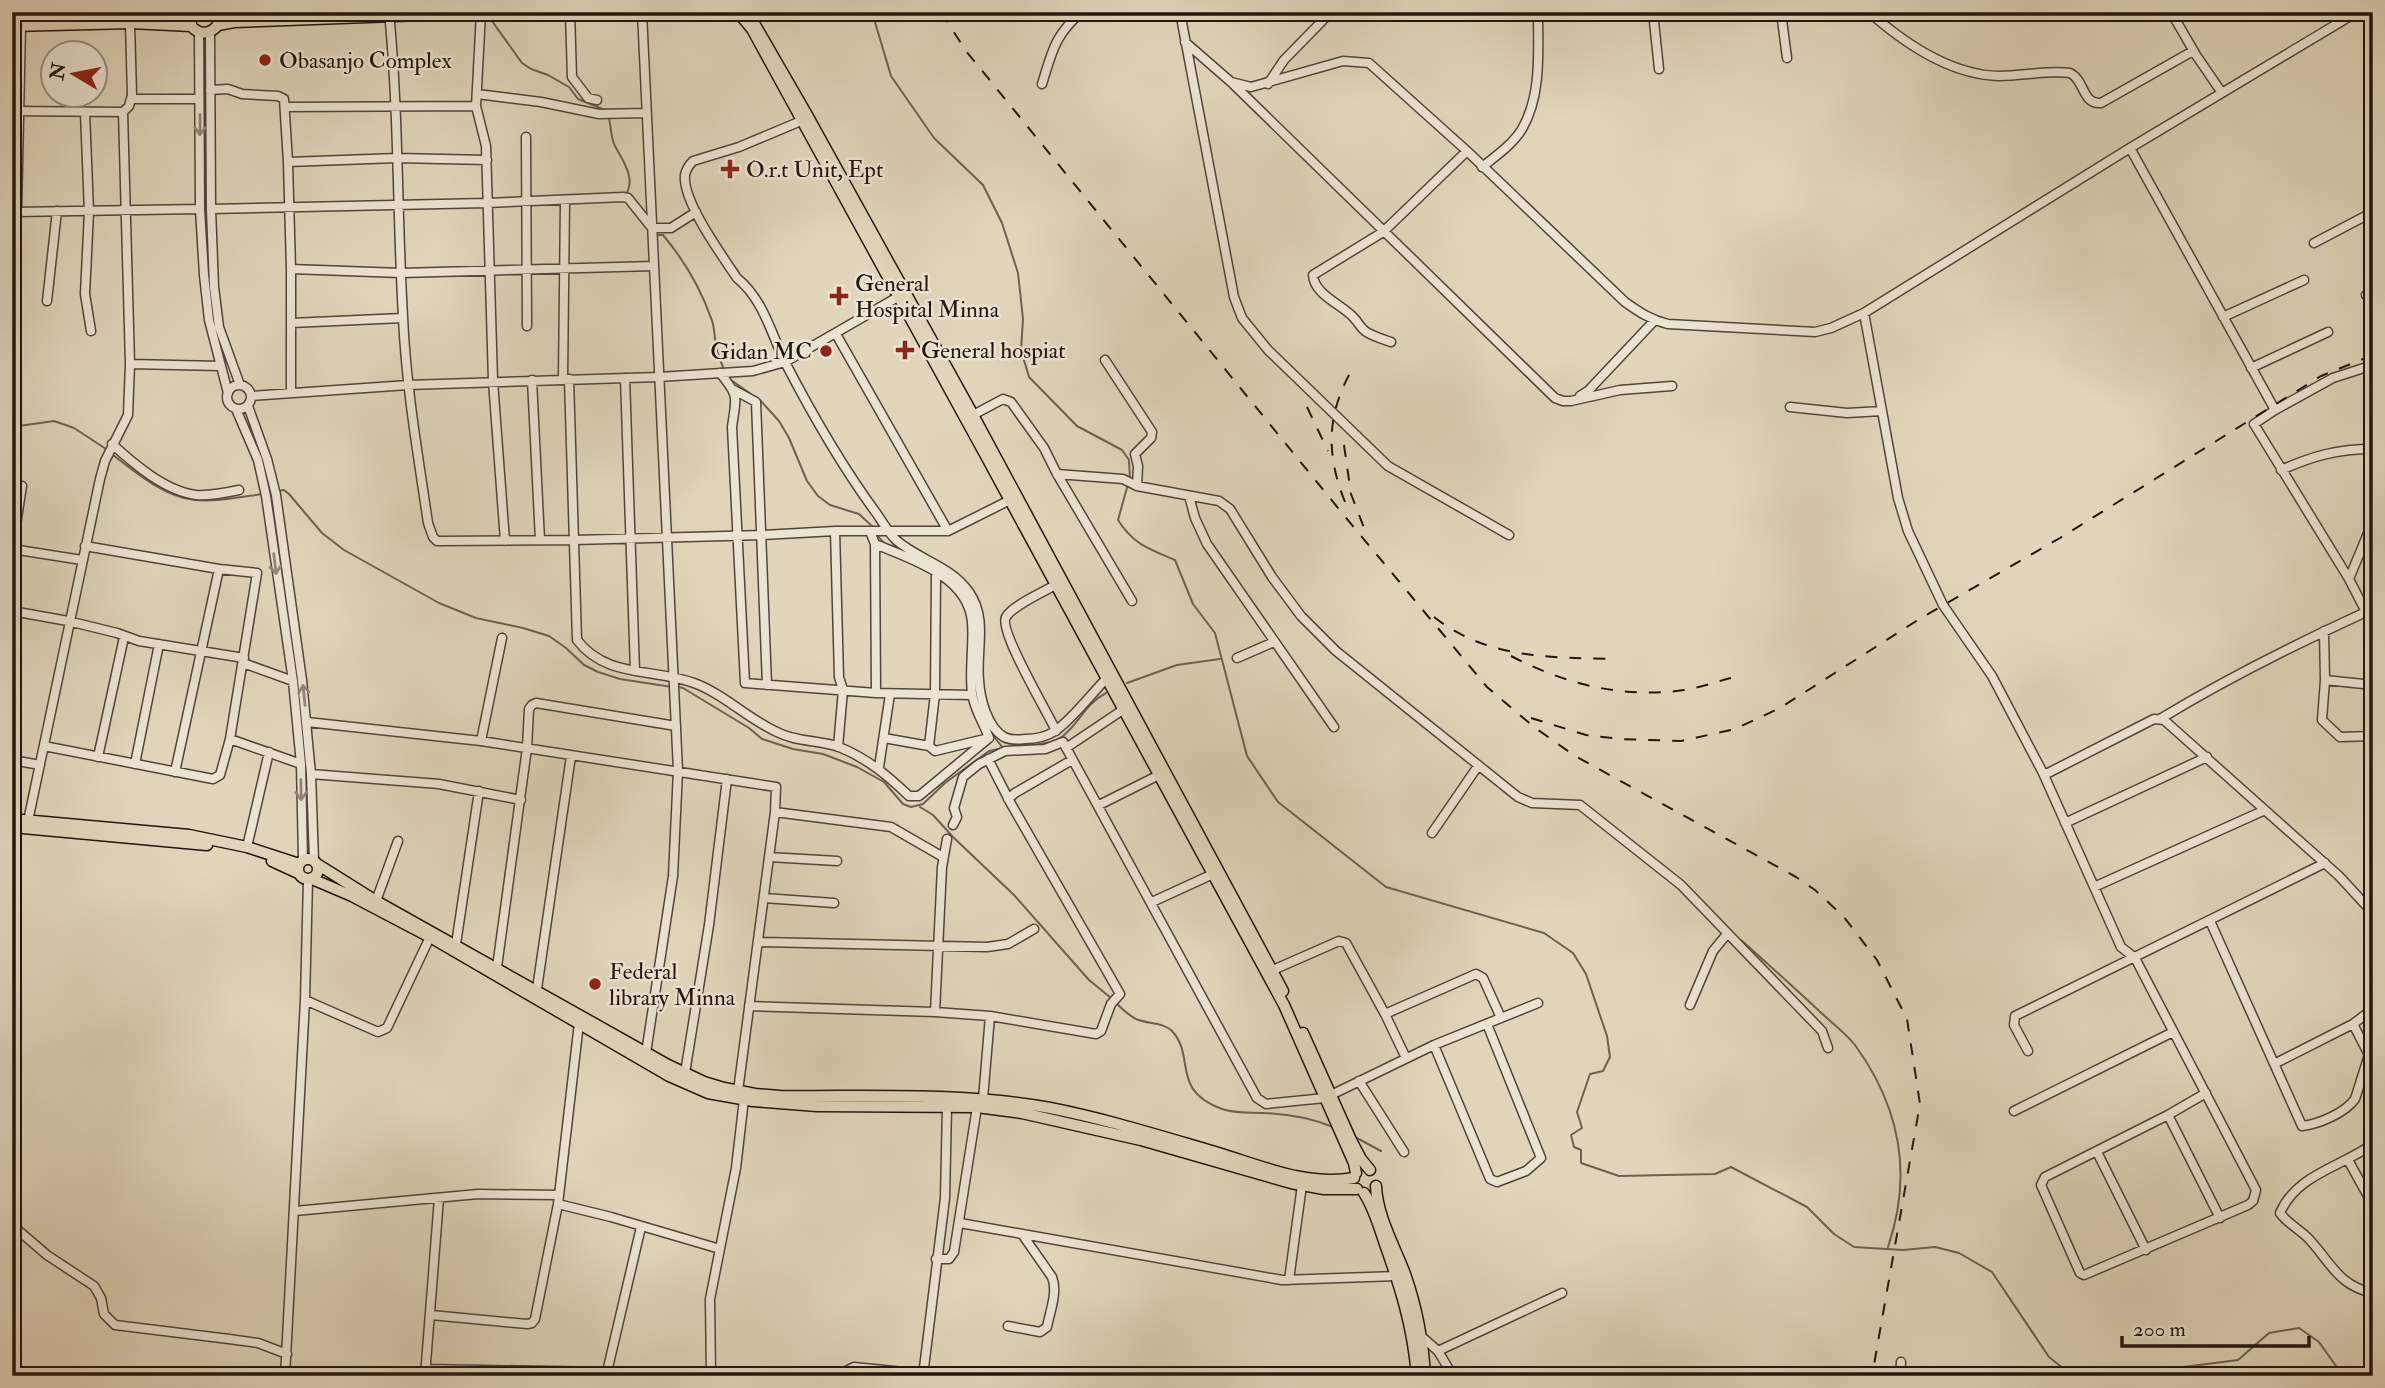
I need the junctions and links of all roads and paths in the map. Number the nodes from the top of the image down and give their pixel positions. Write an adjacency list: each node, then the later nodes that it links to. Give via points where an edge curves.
1 (89, 12): 2 (main road)
2 (159, 12)
3 (191, 12): 23 (main road, via 189,18)
4 (218, 12): 23 (main road)
5 (502, 12): 19 (main road)
6 (570, 12): 36 (street, via 572,77 589,98)
7 (642, 12): 43 (street)
8 (738, 12): 44 (main road)
9 (747, 12): 76 (main road)
10 (1082, 12): 29 (street, via 1057,38)
11 (1180, 12): 24 (street)
12 (1331, 12): 30 (street, via 1284,60)
13 (1538, 12): 51 (street, via 1530,110 1521,131)
14 (1653, 12): 27 (street)
15 (1782, 12): 26 (street)
16 (1869, 12): 25 (street, via 1917,48 1968,72 1984,76 2070,73 2094,104)
17 (2171, 12): 25 (street)
18 (2357, 12): 32 (street)
19 (481, 13): 20 (main road); 33 (street)
20 (389, 15): 23 (main road, via 234,22); 39 (street)
21 (130, 23): 22 (main road); 23 (main road); 34 (street)
22 (16, 26): 40 (street)
23 (204, 29): 31 (street); 35 (street)
24 (1185, 42): 28 (street); 128 (street, via 1241,318 1276,359 1388,466)
25 (2193, 51): 32 (street)
26 (1787, 58)
27 (1659, 69)
28 (1231, 82): 30 (street, via 1251,87); 66 (street)
29 (1042, 84)
30 (1268, 84): 47 (street, via 1343,61 1369,62)
31 (210, 90): 38 (street, via 281,97); 58 (street)
32 (2222, 93): 46 (street)
33 (477, 94): 37 (street); 43 (street, via 608,114)
34 (131, 99): 35 (street); 42 (street)
35 (200, 99): 57 (street, one-way to 57)
36 (597, 100)
37 (476, 106): 39 (street); 49 (street)
38 (285, 107): 39 (street); 50 (street)
39 (396, 107): 48 (street)
40 (16, 111): 41 (street); 59 (street)
41 (85, 112): 42 (street); 62 (street)
42 (123, 113): 61 (street)
43 (646, 113): 65 (street)
44 (801, 121): 63 (street, via 693,161 685,175); 76 (main road)
45 (526, 136): 53 (street)
46 (2130, 148): 78 (street); 79 (street)
47 (1466, 151): 51 (street); 66 (street)
48 (397, 158): 49 (street); 50 (street); 55 (street)
49 (487, 159): 54 (street)
50 (288, 162): 56 (street)
51 (1482, 167): 81 (street, via 1625,302)
52 (565, 200): 53 (street); 65 (street, via 626,197); 71 (street)
53 (526, 201): 54 (street); 70 (street)
54 (487, 203): 55 (street); 72 (street)
55 (399, 204): 56 (street); 74 (street)
56 (289, 207): 58 (street); 69 (street)
57 (200, 209): 61 (street); 91 (street, via 209,320)
58 (211, 209): 101 (street, via 219,327)
59 (15, 211): 60 (street); 73 (street)
60 (57, 211): 62 (street); 77 (street)
61 (127, 211): 62 (street); 90 (street)
62 (89, 212): 84 (street, via 85,294)
63 (696, 212): 65 (street, via 671,228); 89 (street, via 737,278 758,301)
64 (2373, 212): 67 (street)
65 (652, 228): 68 (street)
66 (1383, 232): 87 (street, via 1313,279 1367,333); 107 (street, via 1555,397)
67 (2314, 243)
68 (654, 266): 71 (street); 95 (street)
69 (291, 269): 74 (street); 82 (street)
70 (527, 270): 71 (street); 72 (street); 83 (street)
71 (565, 270): 97 (street)
72 (489, 272): 74 (street); 99 (street)
73 (12, 273)
74 (401, 273): 80 (street)
75 (2304, 280): 79 (street)
76 (901, 295): 86 (street); 112 (main road); 121 (main road)
77 (47, 301)
78 (1864, 313): 81 (street, via 1815,332); 111 (street)
79 (2223, 317): 93 (street)
80 (402, 318): 82 (street); 100 (street)
81 (1654, 321): 107 (street, via 1588,391)
82 (291, 323): 105 (street)
83 (527, 326)
84 (91, 331)
85 (2328, 332): 93 (street)
86 (836, 334): 89 (street); 126 (street)
87 (1391, 342)
88 (1105, 360): 117 (street, via 1152,432 1152,438 1135,454)
89 (785, 362): 94 (street); 125 (street)
90 (130, 364): 91 (street); 113 (street, via 128,415)
91 (220, 366): 104 (street)
92 (2373, 366): 110 (street, via 2333,378)
93 (2252, 368): 110 (street)
94 (720, 373): 95 (street); 103 (street)
95 (659, 377): 96 (street); 130 (street)
96 (625, 378): 97 (street); 131 (street)
97 (566, 379): 98 (street); 133 (street)
98 (532, 380): 99 (street); 132 (street)
99 (493, 381): 100 (street); 134 (street)
100 (408, 385): 105 (street); 134 (street, via 433,537 444,542)
101 (240, 386): 104 (street); 106 (street, via 247,389)
102 (1672, 386): 107 (street, via 1620,390)
103 (734, 390): 127 (street, via 756,402); 129 (street)
104 (228, 393): 109 (street, via 229,403)
105 (291, 393): 106 (street)
106 (249, 401): 109 (street); 169 (street, one-way to 106, via 276,495)
107 (1571, 401)
108 (1790, 407): 111 (street, via 1847,413)
109 (236, 409): 158 (street, one-way to 158, via 263,481)
110 (2275, 410): 115 (street, via 2254,426)
111 (1882, 411): 199 (street, via 1898,498 1923,567 1992,676)
112 (973, 415): 116 (street, via 1003,399 1011,402 1045,448); 121 (main road)
113 (112, 446): 119 (street, via 181,492 198,495); 136 (street)
114 (2373, 449): 115 (street, via 2327,453)
115 (2281, 470): 141 (street)
116 (1057, 474): 117 (street, via 1123,479); 143 (street)
117 (1135, 485): 120 (street)
118 (22, 486): 137 (street)
119 (239, 490)
120 (1189, 496): 150 (street, via 1207,544); 193 (street, via 1219,501 1230,509 1301,616 1336,651)
121 (1014, 498): 126 (street); 142 (main road); 197 (main road)
122 (2373, 521): 141 (street)
123 (835, 531): 124 (street); 127 (street); 162 (street)
124 (871, 531): 125 (street); 135 (street)
125 (888, 531): 126 (street); 172 (street, via 951,572 970,594 980,623 981,696 1000,734 1029,739)
126 (948, 531)
127 (763, 535): 129 (street); 160 (street)
128 (1509, 535)
129 (739, 536): 130 (street); 160 (street, via 745,680)
130 (667, 537): 131 (street); 159 (street)
131 (630, 538): 133 (street); 155 (street)
132 (540, 540): 133 (street); 134 (street)
133 (573, 540): 155 (street, via 577,640 603,663)
134 (505, 541)
135 (875, 544): 140 (street); 163 (street)
136 (85, 546): 138 (street); 139 (street)
137 (12, 550): 138 (street)
138 (82, 560): 146 (street)
139 (219, 569): 152 (street); 154 (street, via 257,574)
140 (936, 573): 165 (street); 166 (street, via 959,590 971,618)
141 (2349, 579): 145 (street)
142 (1056, 584): 156 (main road); 172 (street, via 1014,608 1004,623)
143 (1132, 601)
144 (12, 611): 146 (street)
145 (2370, 612): 147 (street)
146 (68, 621): 148 (street); 178 (street)
147 (2324, 631): 157 (street); 168 (street)
148 (124, 637): 151 (street); 185 (street)
149 (502, 638): 177 (street)
150 (1274, 642): 153 (street); 171 (street)
151 (159, 644): 152 (street); 190 (street)
152 (201, 650): 154 (street); 196 (street)
153 (1237, 658)
154 (244, 661): 158 (street); 174 (street)
155 (635, 671): 159 (street)
156 (1107, 678): 167 (main road); 172 (street)
157 (2325, 680): 161 (street); 173 (street, via 2321,715 2325,724 2340,737)
158 (293, 681): 191 (street)
159 (675, 682): 170 (street); 180 (street, via 704,687 783,735)
160 (767, 685): 162 (street)
161 (2373, 685)
162 (843, 690): 163 (street); 180 (street)
163 (877, 693): 164 (street)
164 (890, 694): 165 (street); 175 (street)
165 (934, 694): 166 (street); 179 (street)
166 (972, 695): 176 (street)
167 (1124, 709): 182 (street); 197 (main road)
168 (2160, 719): 186 (street); 199 (street)
169 (307, 722): 177 (street); 198 (street)
170 (676, 726): 181 (street, via 536,703 529,709); 195 (street)
171 (1334, 727)
172 (1056, 731)
173 (2373, 736)
174 (230, 738): 183 (street); 196 (street, via 216,778)
175 (884, 738): 179 (street); 194 (street)
176 (989, 738): 179 (street, via 935,751); 194 (street, via 919,796 909,796)
177 (481, 741): 181 (street)
178 (44, 746): 185 (street); 192 (street)
179 (929, 746)
180 (838, 747): 194 (street)
181 (527, 748): 184 (street); 203 (street)
182 (1066, 748): 187 (street, via 1063,742 1045,749 1005,751); 189 (street)
183 (268, 752): 191 (street); 215 (street)
184 (571, 756): 195 (street); 240 (street)
185 (98, 757): 190 (street)
186 (2207, 757): 205 (street); 209 (street)
187 (988, 759): 202 (street); 210 (street, via 963,777)
188 (12, 760): 192 (street)
189 (1072, 761): 202 (street); 204 (street)
190 (135, 764): 196 (street)
191 (301, 764): 221 (street, one-way to 221)
192 (40, 765): 208 (street)
193 (1478, 766): 212 (street); 232 (street, via 1532,803 1580,805 1681,885)
194 (879, 768)
195 (678, 771): 200 (street); 257 (street, via 673,876)
196 (175, 772)
197 (1162, 773): 204 (street); 222 (main road); 239 (main road)
198 (310, 774): 201 (street); 219 (street)
199 (2043, 774): 209 (street)
200 (727, 779): 206 (street, via 773,786 777,790); 260 (street)
201 (479, 791): 203 (street); 235 (street)
202 (1008, 799): 248 (street, via 1119,996 1096,1034)
203 (521, 800): 238 (street)
204 (1099, 805): 227 (street)
205 (2265, 810): 220 (street); 224 (street)
206 (775, 812): 216 (street); 217 (street, via 891,827)
207 (12, 819): 208 (main road)
208 (28, 821): 215 (main road, via 189,835)
209 (2065, 823): 224 (street)
210 (953, 825)
211 (12, 827): 221 (main road, via 214,846)
212 (1432, 833)
213 (947, 839): 217 (street)
214 (398, 841): 226 (street)
215 (247, 847): 221 (main road)
216 (769, 857): 218 (street); 225 (street)
217 (943, 857): 236 (street)
218 (837, 861)
219 (316, 862): 221 (main road); 223 (main road, via 318,870); 226 (main road)
220 (2325, 863): 229 (street); 230 (street)
221 (300, 866): 223 (main road, via 304,879)
222 (1213, 874): 227 (street); 264 (main road)
223 (310, 879): 233 (main road); 241 (street)
224 (2094, 887): 237 (street, via 2121,947)
225 (764, 898): 228 (street); 234 (street)
226 (376, 901): 235 (main road)
227 (1152, 902): 264 (street, via 1260,1102)
228 (834, 903)
229 (2373, 913)
230 (2210, 921): 237 (street); 259 (street)
231 (1034, 929): 236 (street, via 999,946)
232 (1727, 934): 243 (street, via 1713,951); 255 (street, via 1822,1031)
233 (430, 937): 241 (street, via 383,1031); 250 (main road)
234 (758, 942): 236 (street); 244 (street)
235 (456, 944): 238 (main road)
236 (939, 948): 246 (street)
237 (2135, 958): 253 (street); 256 (street, via 2015,1016 2014,1025)
238 (497, 967): 240 (main road)
239 (1273, 970): 247 (street, via 1342,941); 264 (main road)
240 (537, 989): 257 (main road)
241 (305, 1000): 282 (street)
242 (1538, 1003): 249 (street)
243 (1690, 1005)
244 (749, 1006): 246 (street); 263 (street)
245 (2373, 1009): 252 (street)
246 (935, 1012): 248 (street)
247 (1385, 1014): 249 (street, via 1476,974 1483,978); 258 (street)
248 (990, 1016): 265 (street)
249 (1500, 1018): 251 (street)
250 (579, 1023): 263 (main road, via 669,1076 708,1093); 280 (street)
251 (1487, 1024): 254 (street); 254 (street, via 1541,1158 1524,1172 1497,1182 1490,1179)
252 (2353, 1024): 259 (street); 259 (street, via 2369,1060 2353,1102 2336,1114 2302,1126)
253 (2173, 1032): 262 (street); 267 (street)
254 (1434, 1045): 258 (street)
255 (1828, 1048)
256 (2028, 1051)
257 (646, 1053): 260 (main road)
258 (1406, 1058): 261 (street)
259 (2274, 1064)
260 (685, 1073): 263 (main road)
261 (1359, 1081): 264 (street); 271 (street)
262 (2206, 1093): 268 (street); 283 (street, via 2256,1190 2248,1206)
263 (741, 1095): 265 (main road); 266 (main road, via 817,1106); 288 (street, via 736,1168)
264 (1328, 1097): 269 (main road)
265 (980, 1103): 266 (main road); 275 (main road, via 1038,1106 1093,1118 1305,1178 1335,1181); 276 (main road, via 1092,1127); 284 (street)
266 (947, 1107): 290 (street, via 946,1186)
267 (2014, 1111)
268 (2168, 1115): 272 (street); 283 (street)
269 (1342, 1130): 274 (main road); 275 (main road)
270 (2373, 1144): 273 (street)
271 (1404, 1152)
272 (2096, 1152): 289 (street); 289 (street, via 2045,1177 2042,1185 2078,1271 2084,1275)
273 (2348, 1160): 281 (street); 294 (street, via 2302,1183 2280,1213 2308,1238 2344,1282)
274 (1370, 1170): 275 (main road); 277 (main road)
275 (1355, 1176): 278 (main road)
276 (1302, 1185): 278 (main road); 292 (street)
277 (1376, 1186): 278 (main road, via 1371,1192); 297 (main road)
278 (1360, 1191): 291 (main road, via 1372,1209)
279 (439, 1198): 280 (street, via 490,1194); 282 (street); 295 (street)
280 (558, 1200): 286 (street); 295 (street, via 532,1323)
281 (2373, 1205)
282 (295, 1211): 299 (street)
283 (2220, 1218): 289 (street)
284 (960, 1223): 287 (street); 290 (street, via 952,1257)
285 (12, 1225): 299 (street, via 94,1286 104,1314 115,1325 258,1343)
286 (641, 1227): 288 (street); 302 (street)
287 (1022, 1234): 292 (street); 296 (street, via 1052,1277 1054,1294 1044,1331)
288 (720, 1249): 307 (street, via 710,1299)
289 (2146, 1250)
290 (936, 1259): 304 (street)
291 (1396, 1276): 292 (street); 309 (main road, via 1413,1334)
292 (1289, 1280)
293 (1562, 1293): 298 (street)
294 (2373, 1293)
295 (430, 1315): 301 (street)
296 (1008, 1326)
297 (1422, 1337): 298 (street); 310 (main road)
298 (1438, 1351): 311 (street)
299 (286, 1354): 305 (street)
300 (1901, 1362): 312 (street)
301 (425, 1372): 302 (street)
302 (607, 1372): 306 (street)
303 (885, 1373): 304 (street); 308 (street, via 854,1367)
304 (923, 1375)
305 (285, 1376)
306 (676, 1376)
307 (710, 1376)
308 (836, 1376)
309 (1417, 1376)
310 (1425, 1376)
311 (1453, 1376)
312 (1900, 1376)

